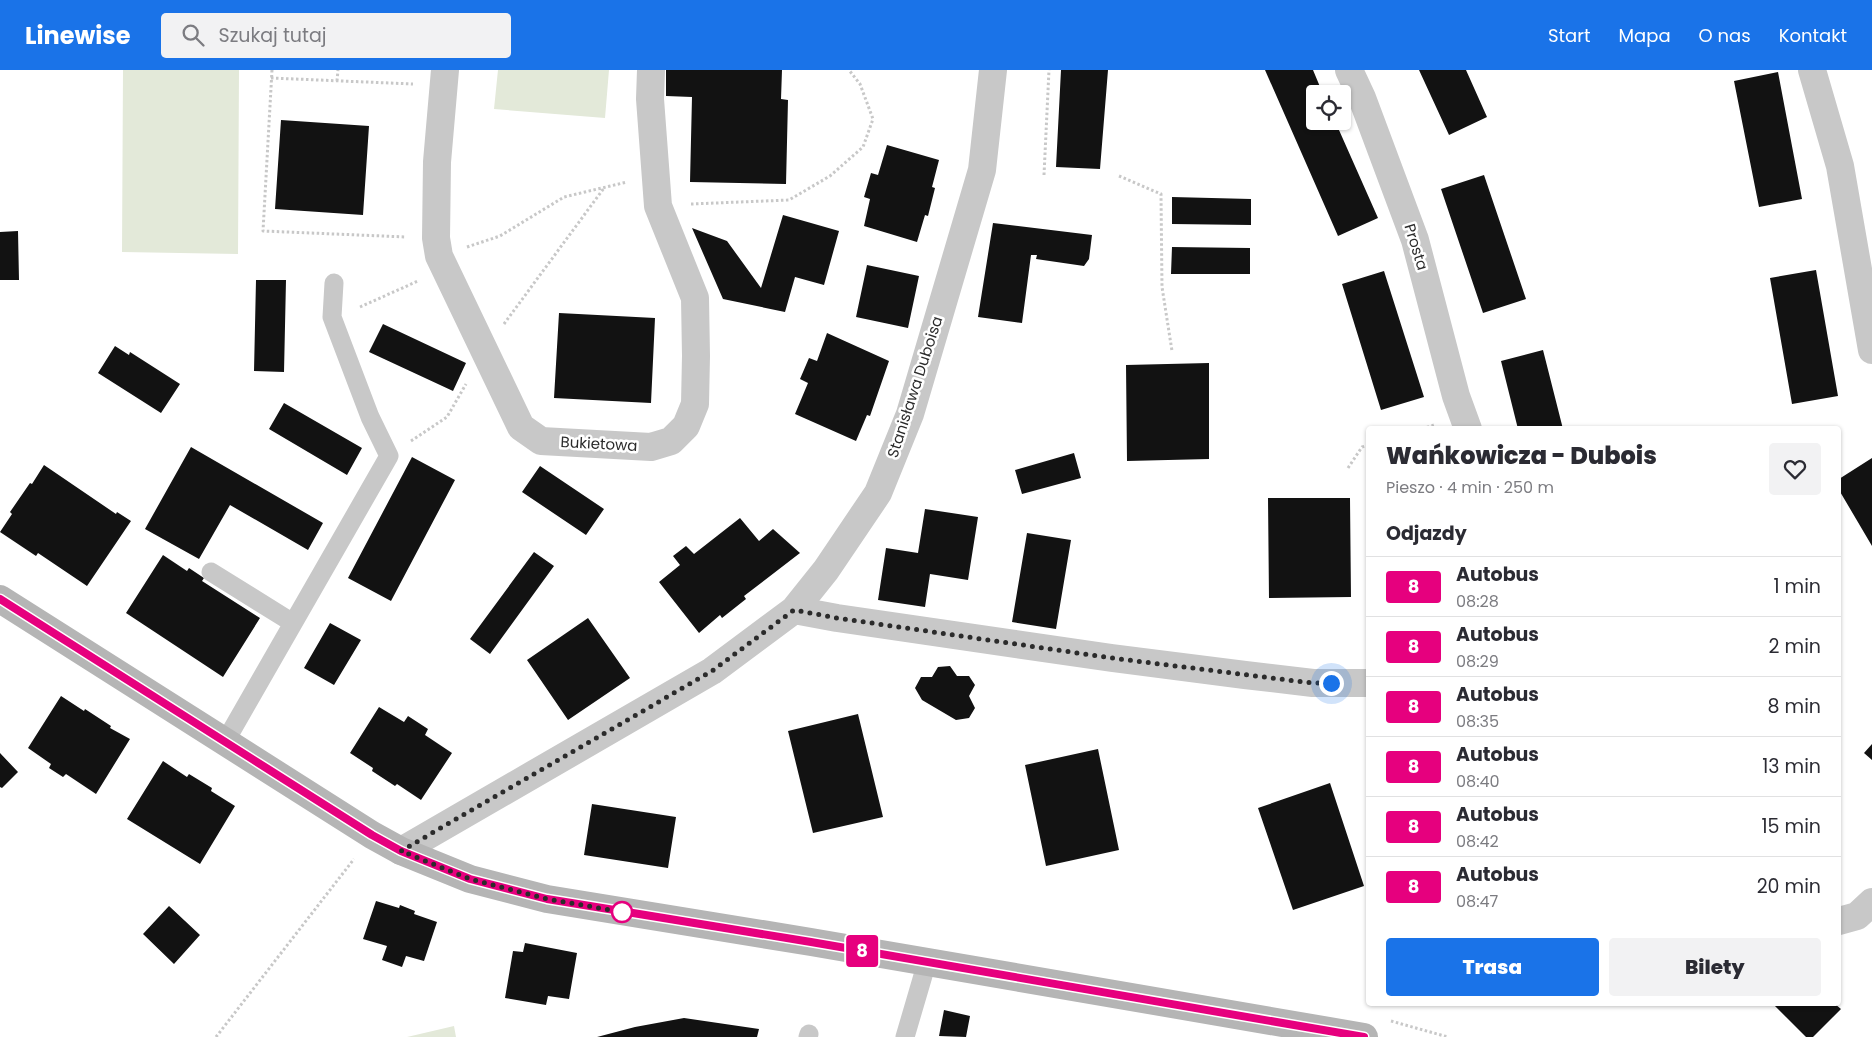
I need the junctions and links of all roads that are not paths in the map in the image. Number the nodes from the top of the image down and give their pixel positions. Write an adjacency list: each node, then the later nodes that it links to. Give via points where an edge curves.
1 (651, 70): 5 (street, Bukietowa, via 658,206 695,298 696,356 695,404 686,426 671,442 651,447 541,442 521,427 438,247 438,162)
2 (993, 70): 11 (street, Stanisława Duboisa, via 982,170 910,414 878,493 826,570)
3 (1349, 70): 8 (street, Prosta, via 1415,240)
4 (1812, 70): 7 (street, via 1840,166)
5 (444, 78)
6 (334, 283): 12 (lane, via 333,319 370,418 389,456)
7 (1872, 350)
8 (1467, 426)
9 (211, 572): 12 (lane)
10 (0, 599): 14 (street)
11 (794, 610): 13 (street, via 1112,658 1312,683); 15 (street, Stanisława Duboisa, via 712,671)
12 (293, 623): 14 (lane)
13 (1366, 683)
14 (225, 742): 15 (street)
15 (401, 851): 18 (street, via 470,879 547,899)
16 (1872, 902): 17 (street, via 1857,916)
17 (1841, 920)
18 (927, 962): 19 (lane); 20 (street)
19 (905, 1037)
20 (1364, 1037)

